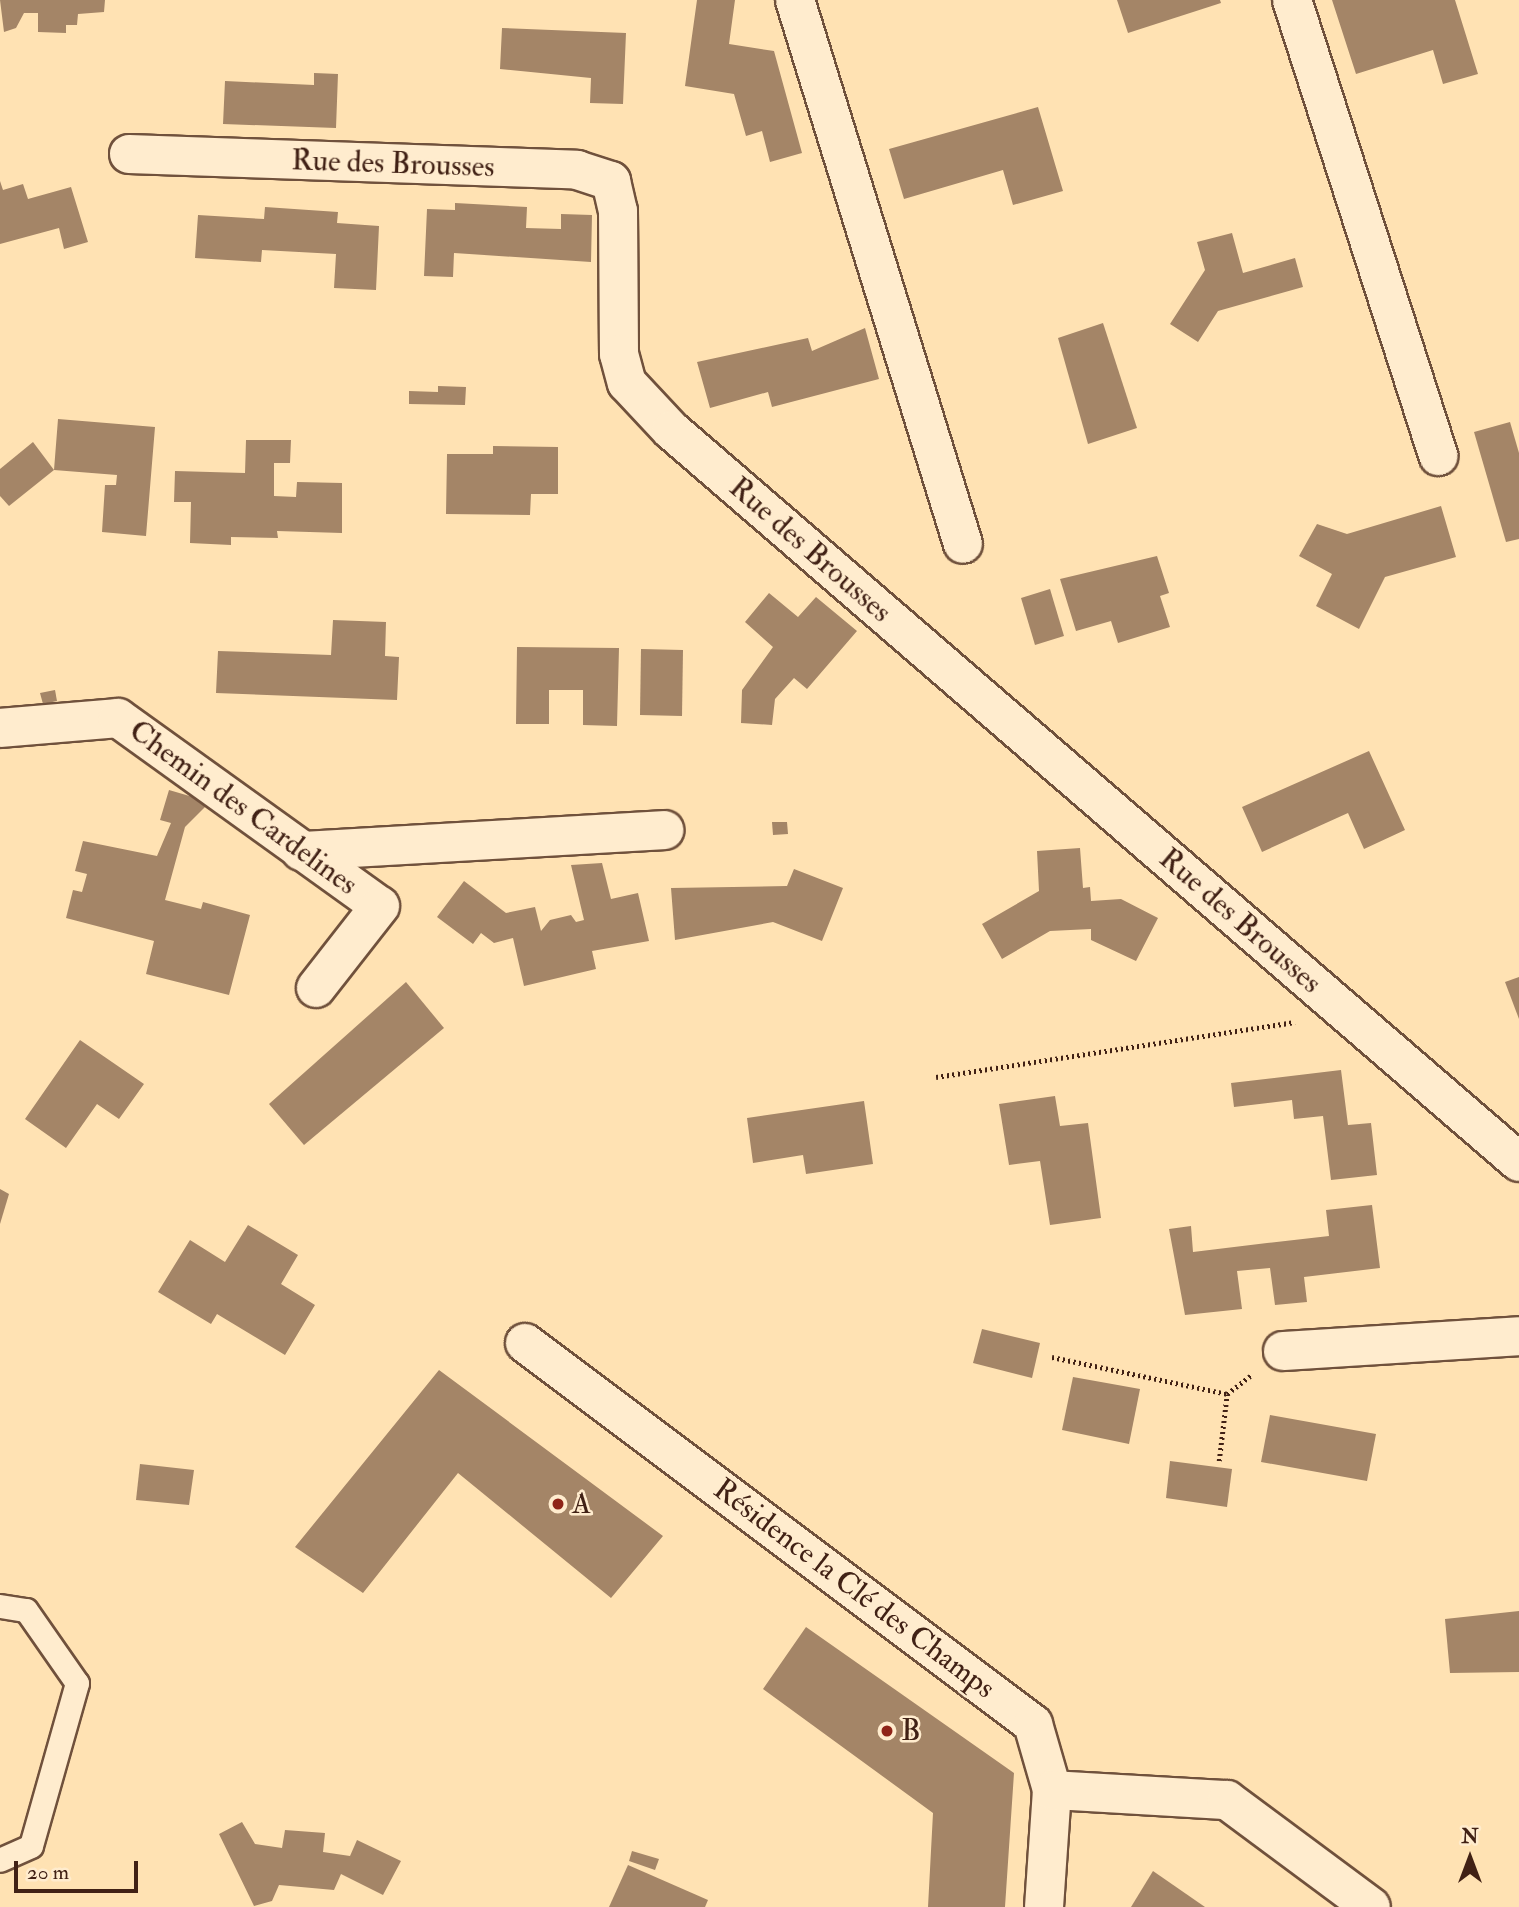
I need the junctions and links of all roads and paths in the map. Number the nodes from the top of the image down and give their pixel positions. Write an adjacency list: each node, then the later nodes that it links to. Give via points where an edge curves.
1 (795, 0): 5 (street)
2 (1292, 0): 4 (street)
3 (129, 154): 10 (street, Rue des Brousses, via 577,170 611,181 618,211 619,354 627,383 671,430)
4 (1438, 456)
5 (963, 544)
6 (0, 728): 8 (street, Chemin des Cardelines, via 118,718)
7 (664, 830): 8 (street)
8 (301, 851): 9 (street, Chemin des Cardelines, via 380,906)
9 (316, 988)
10 (1348, 1014): 11 (path); 12 (street, Rue des Brousses)
11 (936, 1077)
12 (1519, 1162)
13 (1519, 1336): 15 (street)
14 (525, 1343): 20 (street, Résidence la Clé des Champs, via 1033,1724)
15 (1283, 1351): 17 (path)
16 (1052, 1357): 17 (path)
17 (1227, 1394): 18 (path)
18 (1219, 1461)
19 (0, 1606): 21 (lane, via 26,1610 77,1683 31,1846)
20 (1052, 1790): 22 (street, Résidence la Clé des Champs); 23 (street, via 1227,1800)
21 (0, 1860)
22 (1044, 1907)
23 (1371, 1907)

